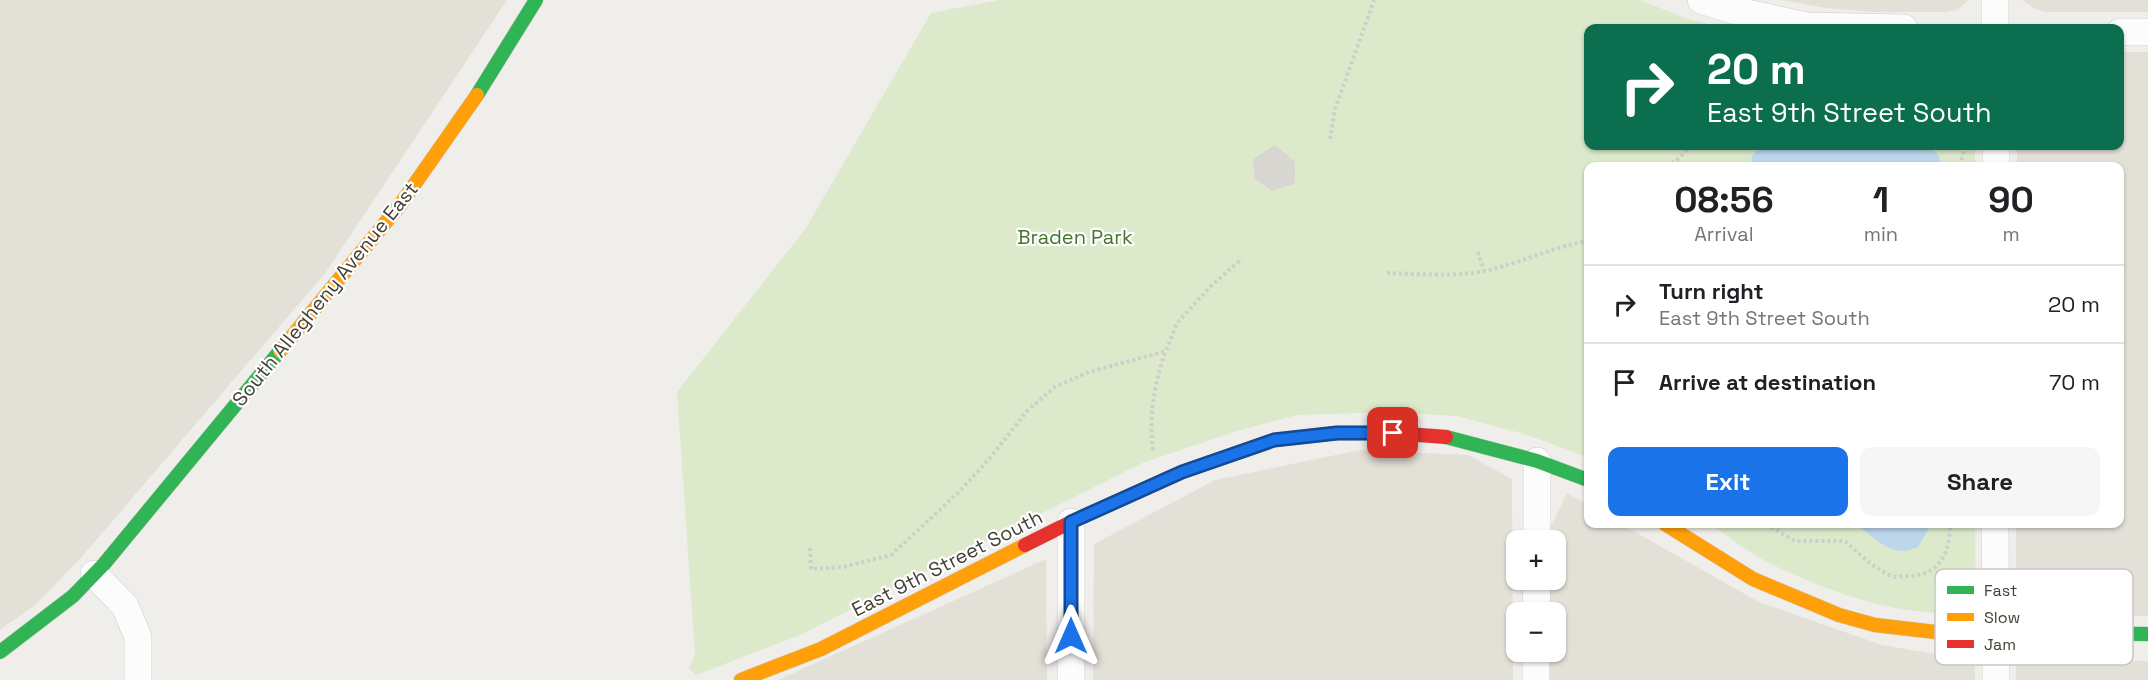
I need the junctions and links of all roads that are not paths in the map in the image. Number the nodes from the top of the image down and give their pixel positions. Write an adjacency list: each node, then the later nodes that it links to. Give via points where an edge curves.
1 (536, 0): 15 (street, South Allegheny Avenue East, via 465,114 400,204)
2 (1701, 0): 4 (street)
3 (1995, 0): 5 (street)
4 (1798, 24)
5 (1995, 24)
6 (2124, 32): 7 (street)
7 (2148, 32)
8 (1537, 461): 9 (street, East 9th Street South); 10 (street, East 9th Street South, via 1454,438 1393,433 1337,433 1274,440 1182,472); 13 (street)
9 (1584, 479)
10 (1071, 522): 20 (street, East 9th Street South, via 821,649); 21 (street)
11 (1671, 528): 16 (street, via 1753,579 1793,597 1875,625)
12 (1995, 528): 14 (street)
13 (1537, 530)
14 (1995, 569)
15 (94, 574): 17 (street, South Allegheny Avenue East, via 73,596); 19 (street, via 125,606 138,637)
16 (1935, 632)
17 (0, 652)
18 (1536, 662): 22 (street)
19 (138, 680)
20 (741, 680)
21 (1071, 680)
22 (1536, 680)

